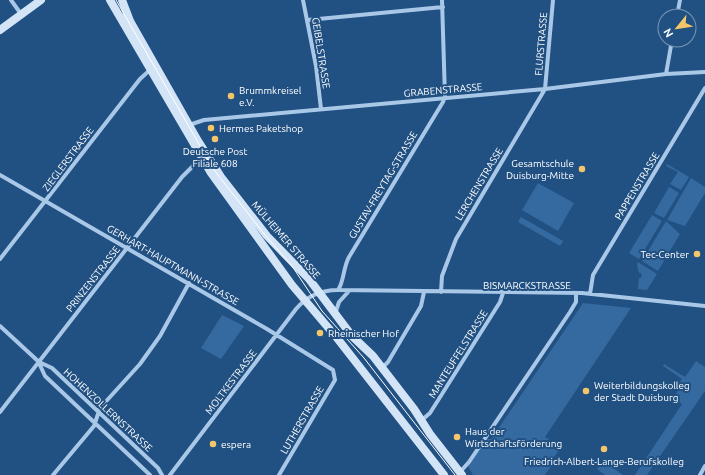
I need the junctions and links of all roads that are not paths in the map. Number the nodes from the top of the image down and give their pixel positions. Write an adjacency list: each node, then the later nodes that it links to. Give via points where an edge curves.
1 (11, 0): 9 (street)
2 (41, 0): 9 (main road)
3 (110, 0): 13 (main road, MÜLHEIMER STRASSE)
4 (122, 0): 20 (main road, MÜLHEIMER STRASSE, via 130,21)
5 (303, 0): 10 (street, GEIBELSTRASSE)
6 (442, 0): 8 (street)
7 (553, 0): 17 (street, FLURSTRASSE)
8 (443, 7): 10 (street); 18 (street)
9 (22, 15): 11 (main road)
10 (308, 20): 19 (street, GEIBELSTRASSE)
11 (0, 30)
12 (671, 48): 15 (street)
13 (151, 69): 20 (main road, MÜLHEIMER STRASSE); 23 (street, ZIEGLERSTRASSE, via 140,79)
14 (705, 72): 15 (street, GRABENSTRASSE)
15 (666, 74): 17 (street, GRABENSTRASSE)
16 (705, 88): 35 (street, PAPPENSTRASSE, via 593,275)
17 (545, 89): 18 (street, GRABENSTRASSE); 31 (street, LERCHENSTRASSE, via 456,239 442,276)
18 (445, 97): 19 (street, GRABENSTRASSE); 27 (street, GUSTAV-FREYTAG-STRASSE, via 439,111 349,257)
19 (321, 109): 20 (street, GRABENSTRASSE, via 204,120)
20 (186, 126): 21 (main road, MÜLHEIMER STRASSE); 32 (main road, MÜLHEIMER STRASSE, via 210,162 267,236 302,271)
21 (201, 158): 24 (street, PRINZENSTRASSE); 36 (main road, MÜLHEIMER STRASSE, via 247,220 268,254)
22 (0, 175): 23 (street, GERHART-HAUPTMANN-STRASSE)
23 (46, 201): 24 (street, GERHART-HAUPTMANN-STRASSE); 25 (street, ZIEGLERSTRASSE)
24 (127, 248): 26 (street, GERHART-HAUPTMANN-STRASSE); 41 (street, PRINZENSTRASSE)
25 (0, 260)
26 (189, 283): 40 (street, GERHART-HAUPTMANN-STRASSE); 44 (street, via 160,336 140,364)
27 (341, 284): 28 (street, GUSTAV-FREYTAG-STRASSE); 29 (street)
28 (338, 290): 29 (street, BISMARCKSTRASSE); 32 (street, BISMARCKSTRASSE)
29 (346, 291): 30 (street, BISMARCKSTRASSE); 38 (street)
30 (424, 292): 31 (street, BISMARCKSTRASSE); 42 (street, via 421,306)
31 (441, 292): 34 (street, BISMARCKSTRASSE)
32 (319, 293): 36 (street, BISMARCKSTRASSE); 38 (main road, MÜLHEIMER STRASSE)
33 (576, 293): 34 (street, BISMARCKSTRASSE); 35 (street, BISMARCKSTRASSE); 49 (street, via 576,302 570,312)
34 (503, 294): 46 (street, MANTEUFFELSTRASSE, via 434,406)
35 (590, 294): 37 (street, BISMARCKSTRASSE)
36 (304, 300): 40 (street, MOLTKESTRASSE); 55 (main road, MÜLHEIMER STRASSE, via 337,338)
37 (705, 306)
38 (335, 314): 42 (main road, MÜLHEIMER STRASSE)
39 (0, 326): 41 (street, HOHENZOLLERNSTRASSE)
40 (276, 335): 43 (street, GERHART-HAUPTMANN-STRASSE); 53 (street, MOLTKESTRASSE)
41 (38, 362): 44 (street, HOHENZOLLERNSTRASSE, via 52,368); 45 (street, PRINZENSTRASSE); 47 (street, HOHENZOLLERNSTRASSE, via 45,376)
42 (382, 368): 46 (main road, MÜLHEIMER STRASSE)
43 (335, 373): 54 (street, LUTHERSTRASSE, via 335,380)
44 (98, 411): 47 (street); 52 (street, HOHENZOLLERNSTRASSE, via 158,468)
45 (0, 412)
46 (422, 420): 49 (main road, MÜLHEIMER STRASSE, via 430,434)
47 (96, 423): 50 (street); 51 (street, HOHENZOLLERNSTRASSE)
48 (705, 466): 56 (street)
49 (462, 472)
50 (53, 475)
51 (150, 475)
52 (162, 475)
53 (170, 475)
54 (279, 475)
55 (444, 475)
56 (700, 475)

